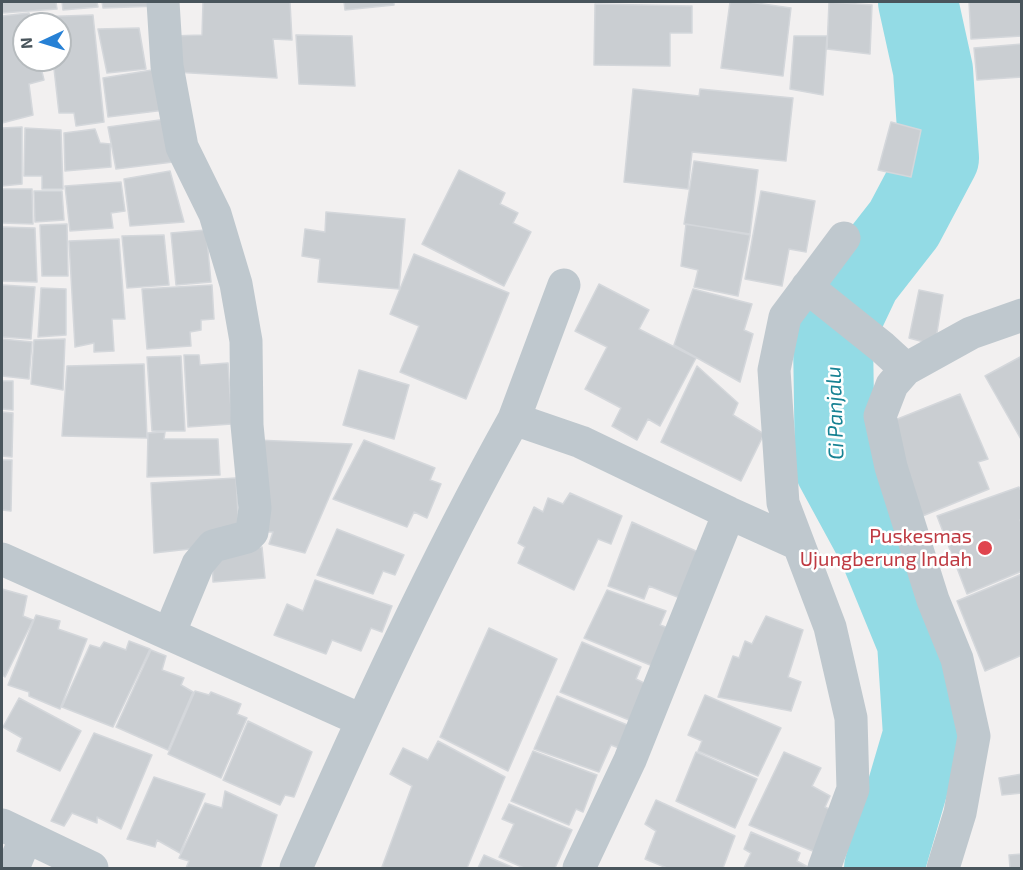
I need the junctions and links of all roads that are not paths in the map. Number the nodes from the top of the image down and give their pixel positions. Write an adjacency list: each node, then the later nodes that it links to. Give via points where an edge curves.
1 (163, 2): 11 (street, via 167,66 182,147 215,214 236,284 246,341 247,425 255,508 252,531 247,537 213,546 198,564)
2 (844, 238): 4 (street)
3 (564, 285): 7 (street)
4 (807, 287): 6 (street); 9 (street, via 785,317 774,370 783,503)
5 (1022, 315): 6 (street)
6 (894, 358): 19 (street, via 892,385 880,416 891,467 933,600 957,659 974,736 960,813)
7 (514, 419): 8 (street, via 581,442); 12 (street)
8 (729, 513): 9 (street); 17 (street, via 630,760)
9 (798, 544): 18 (street, via 830,627 851,718 853,789)
10 (2, 559): 11 (street)
11 (169, 634): 12 (street)
12 (361, 720): 16 (street)
13 (14, 831): 14 (street); 15 (street)
14 (13, 868)
15 (92, 868)
16 (296, 868)
17 (579, 868)
18 (825, 868)
19 (943, 868)

